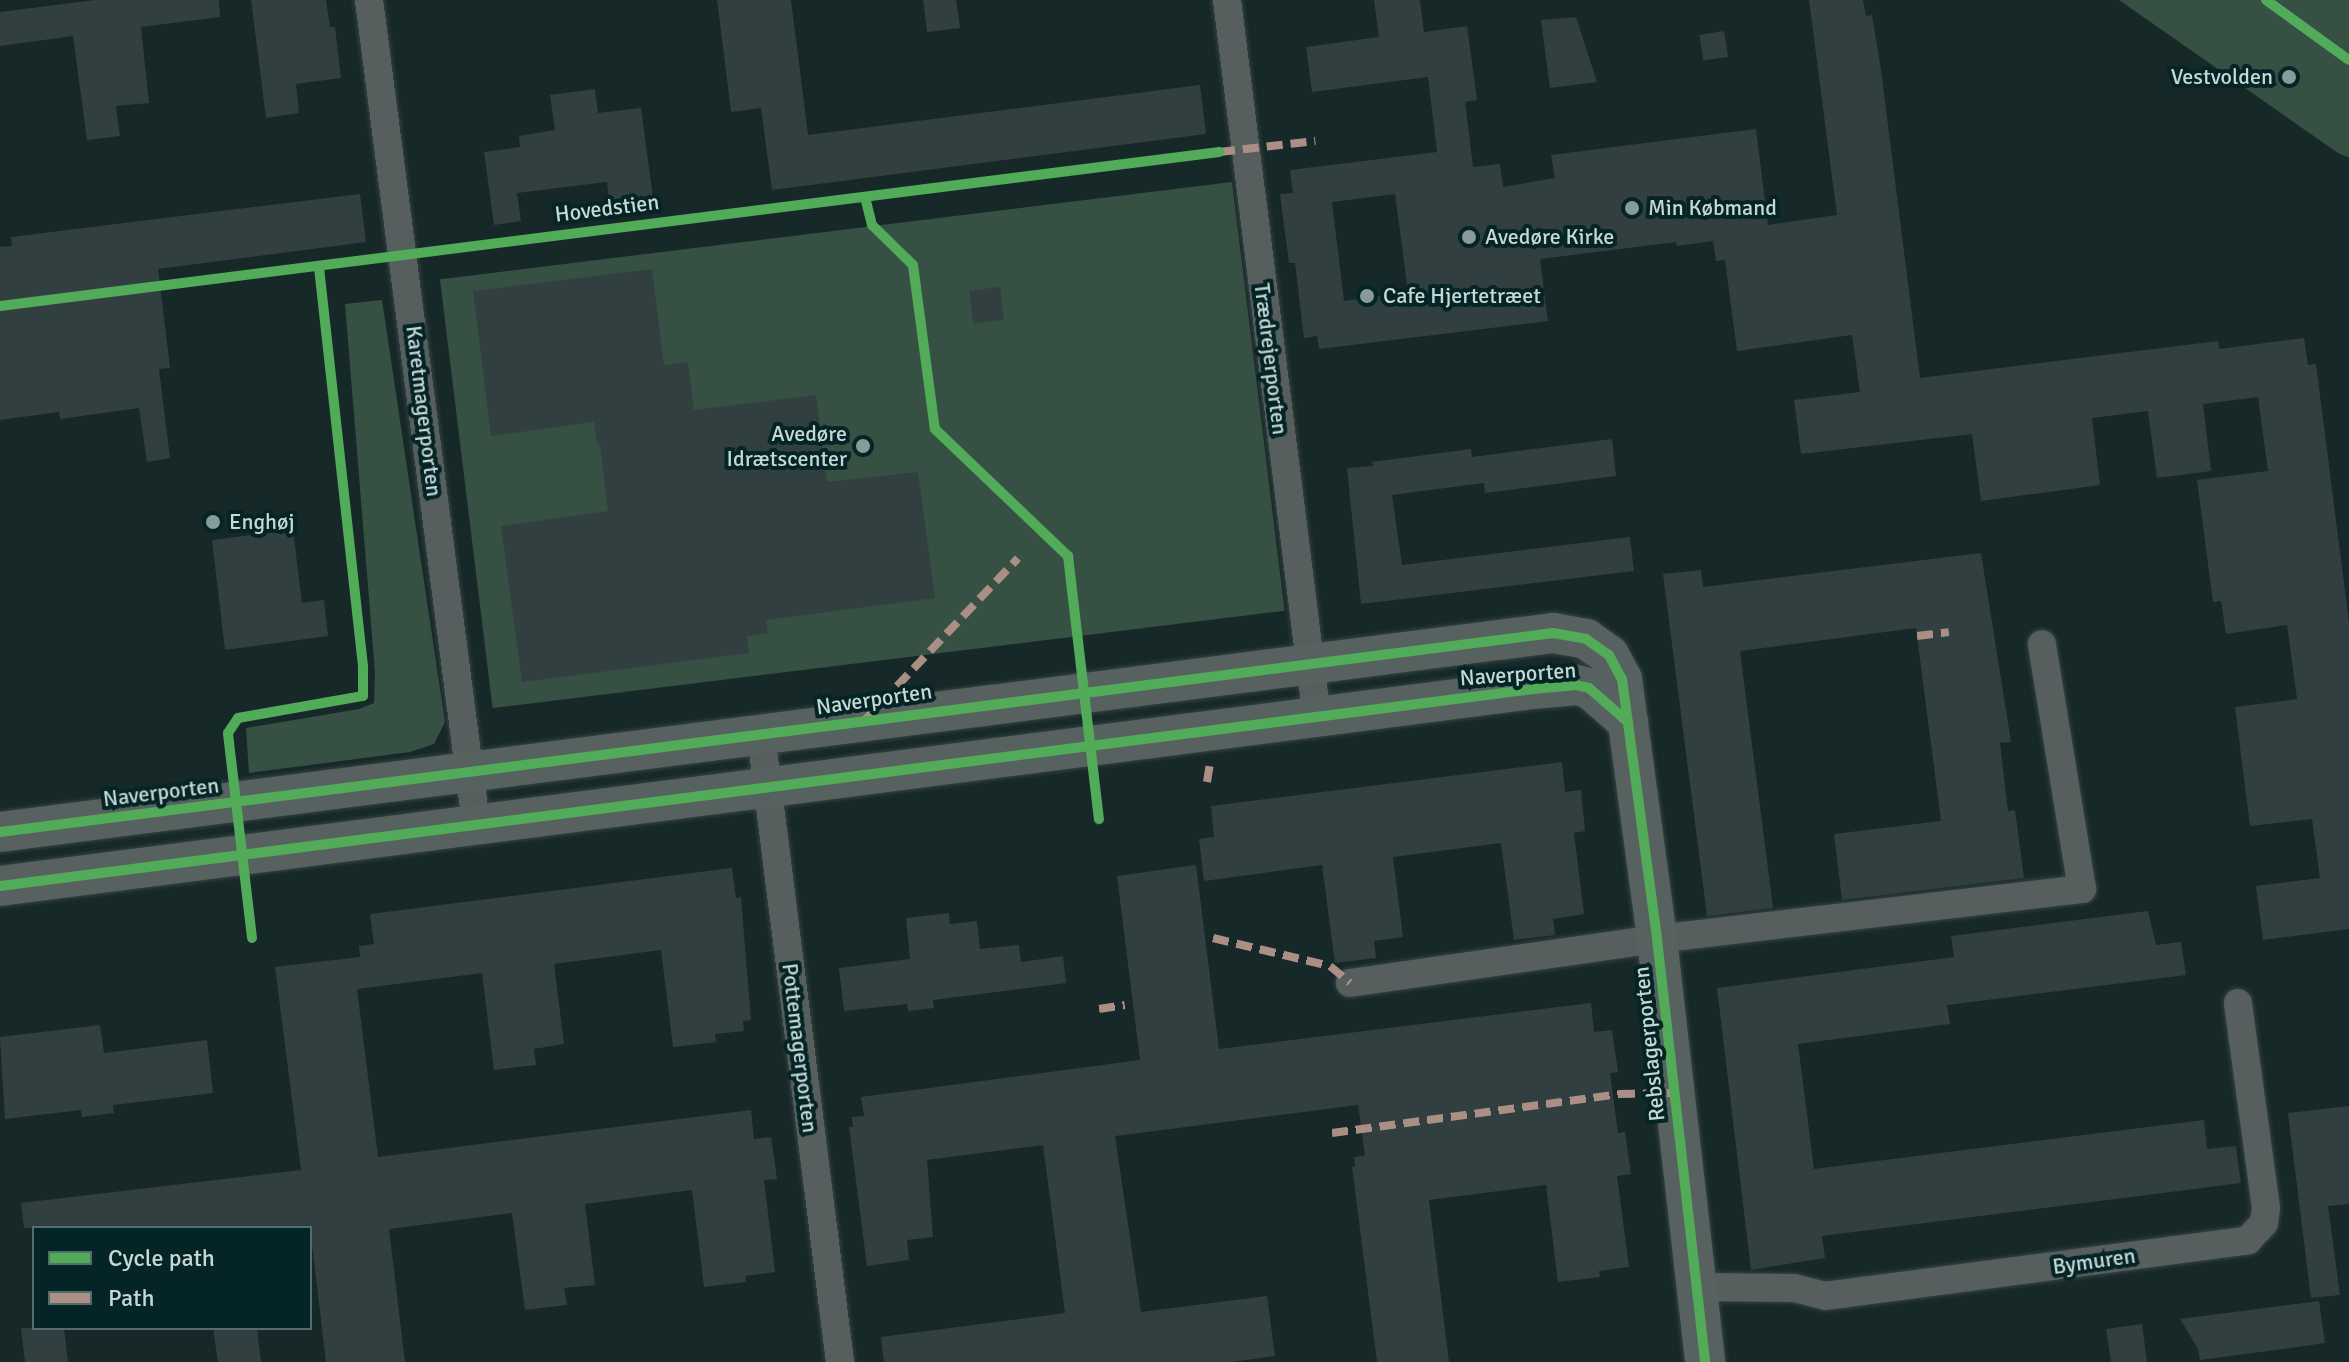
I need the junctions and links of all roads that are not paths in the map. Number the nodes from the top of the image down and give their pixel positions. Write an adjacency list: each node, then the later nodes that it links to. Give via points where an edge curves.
1 (369, 0): 8 (street, Karetmagerporten)
2 (1227, 0): 4 (street, Trædrejerporten)
3 (2042, 644): 13 (street, Rebslagerporten, via 2082,889)
4 (1310, 664): 5 (street, Trædrejerporten); 6 (street, Naverporten, via 1553,633 1571,636 1599,646 1617,667); 7 (street, Naverporten)
5 (1317, 717): 6 (street, Naverporten, via 1576,685 1600,695); 9 (street, Naverporten)
6 (1628, 722): 13 (street, Rebslagerporten)
7 (761, 735): 8 (street, Naverporten); 9 (street, Pottemagerporten)
8 (469, 772): 10 (street, Karetmagerporten); 11 (street, Naverporten)
9 (767, 787): 10 (street, Naverporten); 17 (street, Pottemagerporten)
10 (476, 823): 12 (street, Naverporten)
11 (0, 832)
12 (0, 886)
13 (1657, 939): 14 (street, Rebslagerporten); 16 (street, Rebslagerporten)
14 (1350, 983)
15 (2238, 1003): 16 (street, Bymuren, via 2266,1208 2264,1223 2248,1240 1825,1296 1794,1288)
16 (1696, 1287): 18 (street, Rebslagerporten)
17 (840, 1362)
18 (1705, 1362)

